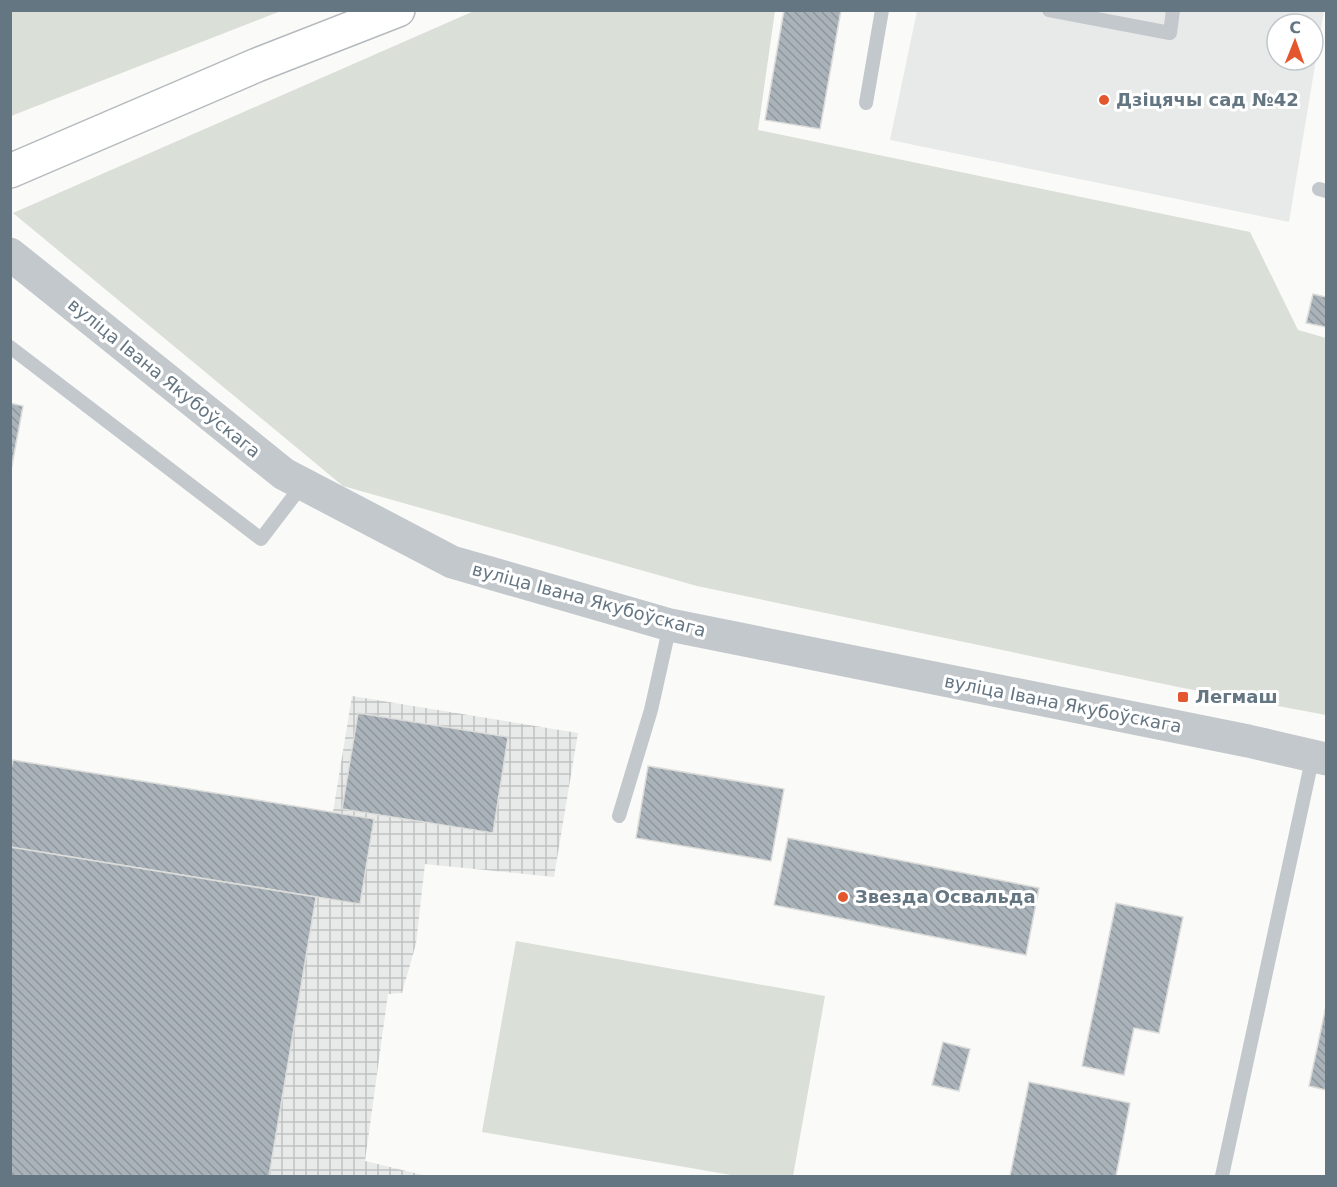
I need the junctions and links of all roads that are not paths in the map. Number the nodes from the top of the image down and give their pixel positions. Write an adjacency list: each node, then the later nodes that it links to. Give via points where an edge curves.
1 (399, 10): 6 (main road, via 257,65)
2 (882, 10): 5 (lane)
3 (1049, 10): 4 (lane, via 1170,33)
4 (1173, 10)
5 (866, 103)
6 (10, 171)
7 (10, 254): 9 (street, вуліца Івана Якубоўскага, via 284,474)
8 (10, 347): 9 (lane, via 261,539)
9 (303, 484): 10 (street, вуліца Івана Якубоўскага, via 452,562)
10 (670, 625): 11 (street, вуліца Івана Якубоўскага); 12 (lane, via 651,710)
11 (1320, 757): 13 (lane)
12 (619, 816)
13 (1222, 1176)

